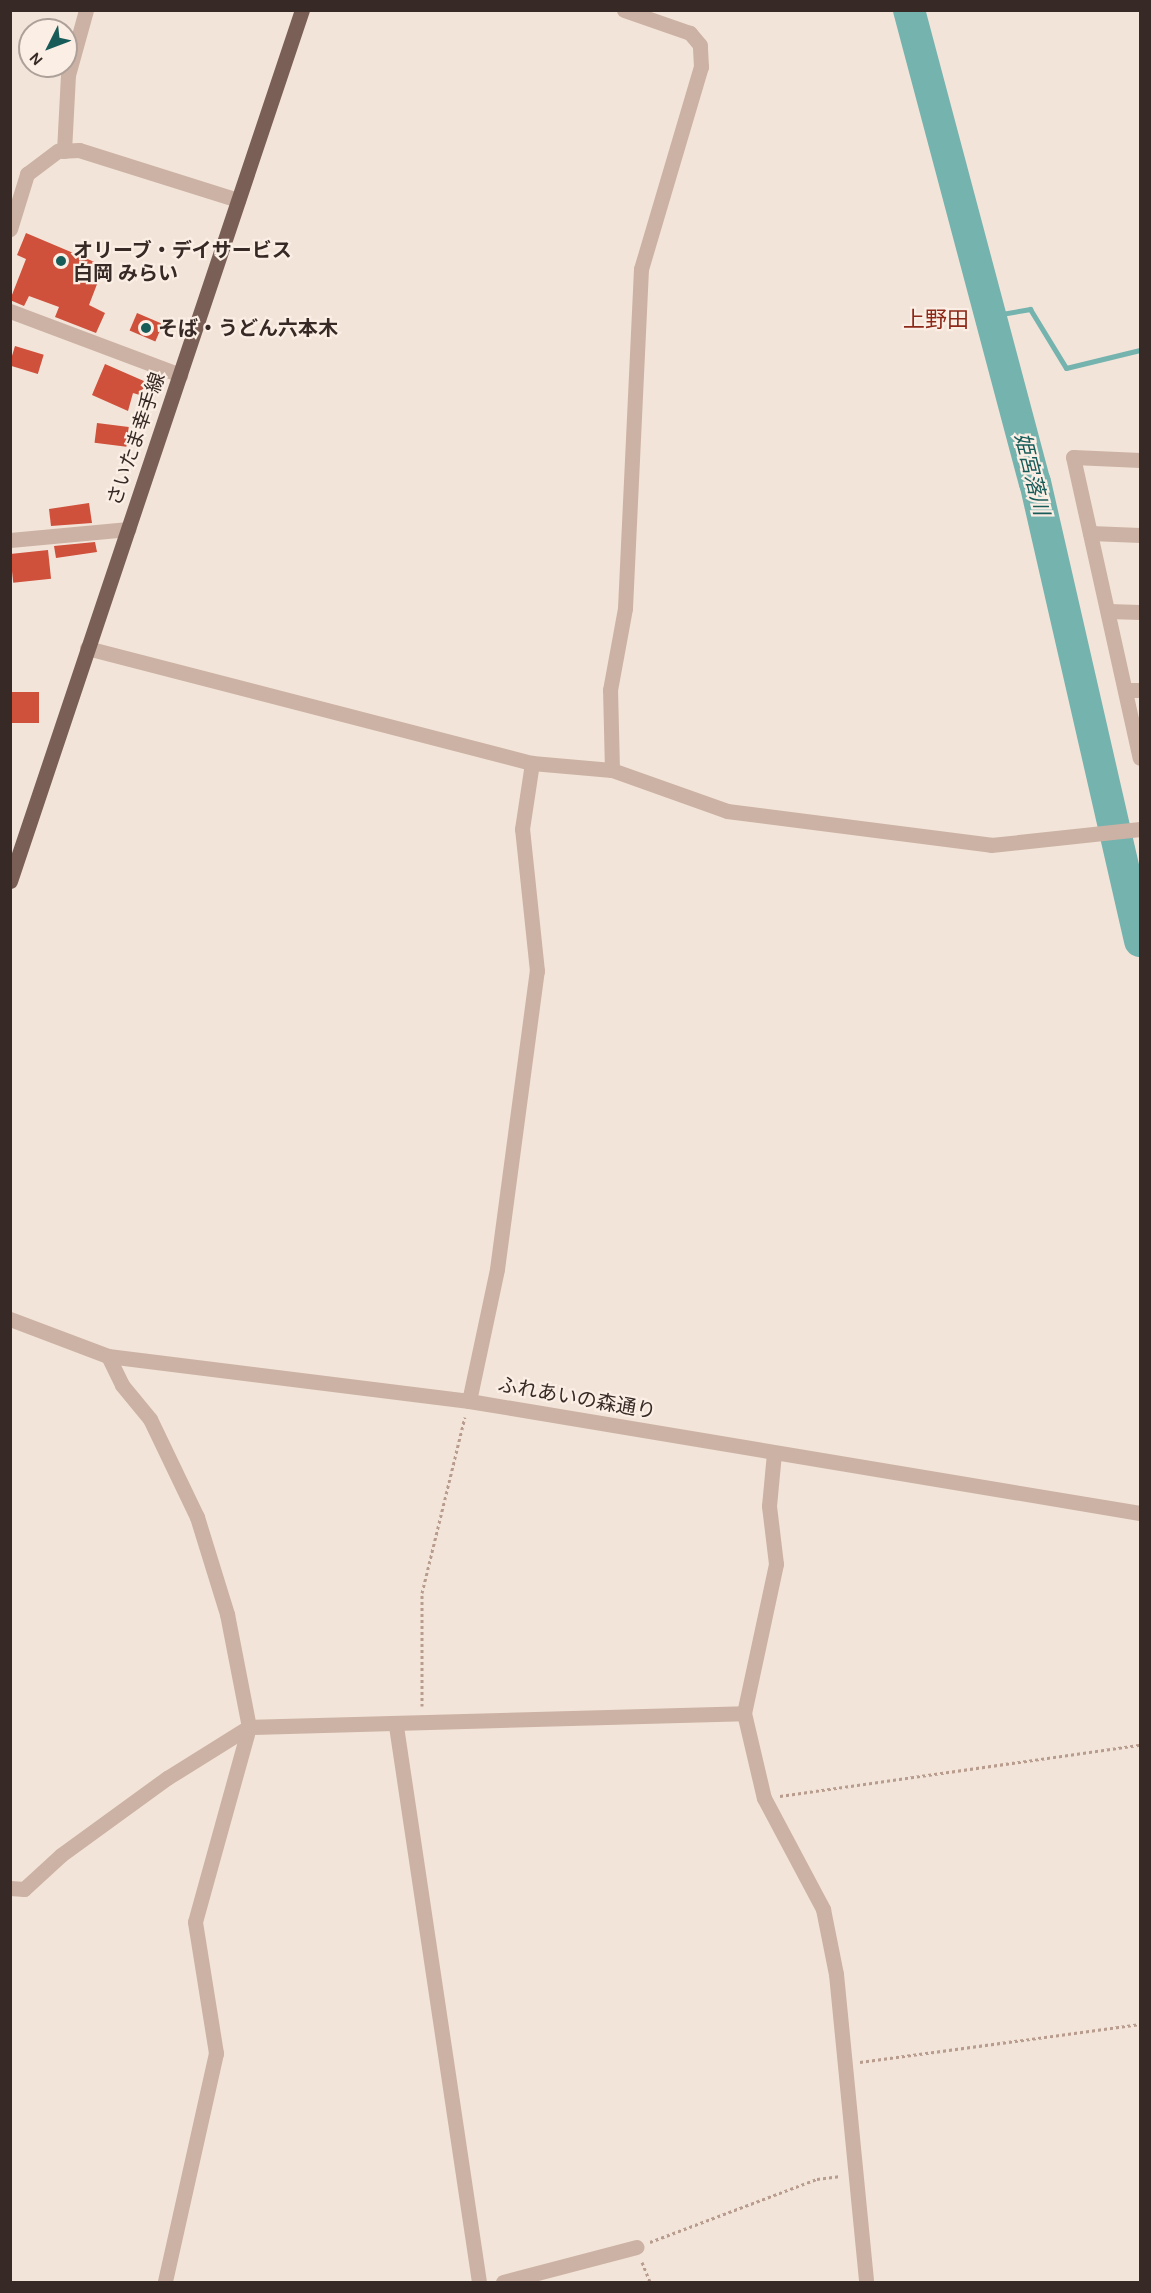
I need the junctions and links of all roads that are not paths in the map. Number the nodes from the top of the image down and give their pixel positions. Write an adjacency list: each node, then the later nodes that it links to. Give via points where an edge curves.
1 (86, 10): 4 (street, via 68,75)
2 (302, 10): 5 (main road, さいたま幸手線)
3 (624, 10): 20 (street, via 690,33 700,45 701,67 641,269 625,608 610,690)
4 (64, 151): 5 (street, via 79,150); 6 (street, via 27,174)
5 (238, 200): 8 (main road, さいたま幸手線)
6 (10, 229)
7 (10, 311): 8 (street)
8 (180, 375): 10 (main road, さいたま幸手線)
9 (1140, 460): 11 (street, via 1072,458)
10 (128, 529): 13 (street); 16 (main road, さいたま幸手線)
11 (1090, 533): 12 (street); 14 (street)
12 (1140, 535)
13 (10, 540)
14 (1108, 611): 15 (street); 17 (street)
15 (1140, 612)
16 (87, 648): 19 (street); 22 (main road, さいたま幸手線)
17 (1133, 690): 18 (street)
18 (1140, 756)
19 (532, 763): 20 (street); 25 (street, via 522,829 537,971 497,1269)
20 (612, 770): 21 (street, via 727,811 991,845)
21 (1140, 829)
22 (10, 882)
23 (10, 1319): 24 (street, ふれあいの森通り)
24 (108, 1356): 25 (street, ふれあいの森通り); 30 (street, via 122,1385 150,1419 197,1516 227,1614)
25 (469, 1401): 26 (street, ふれあいの森通り)
26 (774, 1453): 27 (street, ふれあいの森通り); 28 (street, via 769,1506 777,1564)
27 (1140, 1514)
28 (744, 1713): 29 (street, via 549,1715); 36 (street, via 764,1798 823,1909 846,2064)
29 (396, 1726): 30 (street); 34 (street)
30 (249, 1727): 31 (street, via 167,1778 61,1855 24,1889); 33 (street, via 195,1922 216,2054)
31 (10, 1888)
32 (636, 2247): 35 (street)
33 (165, 2283)
34 (479, 2283)
35 (503, 2283)
36 (866, 2283)

